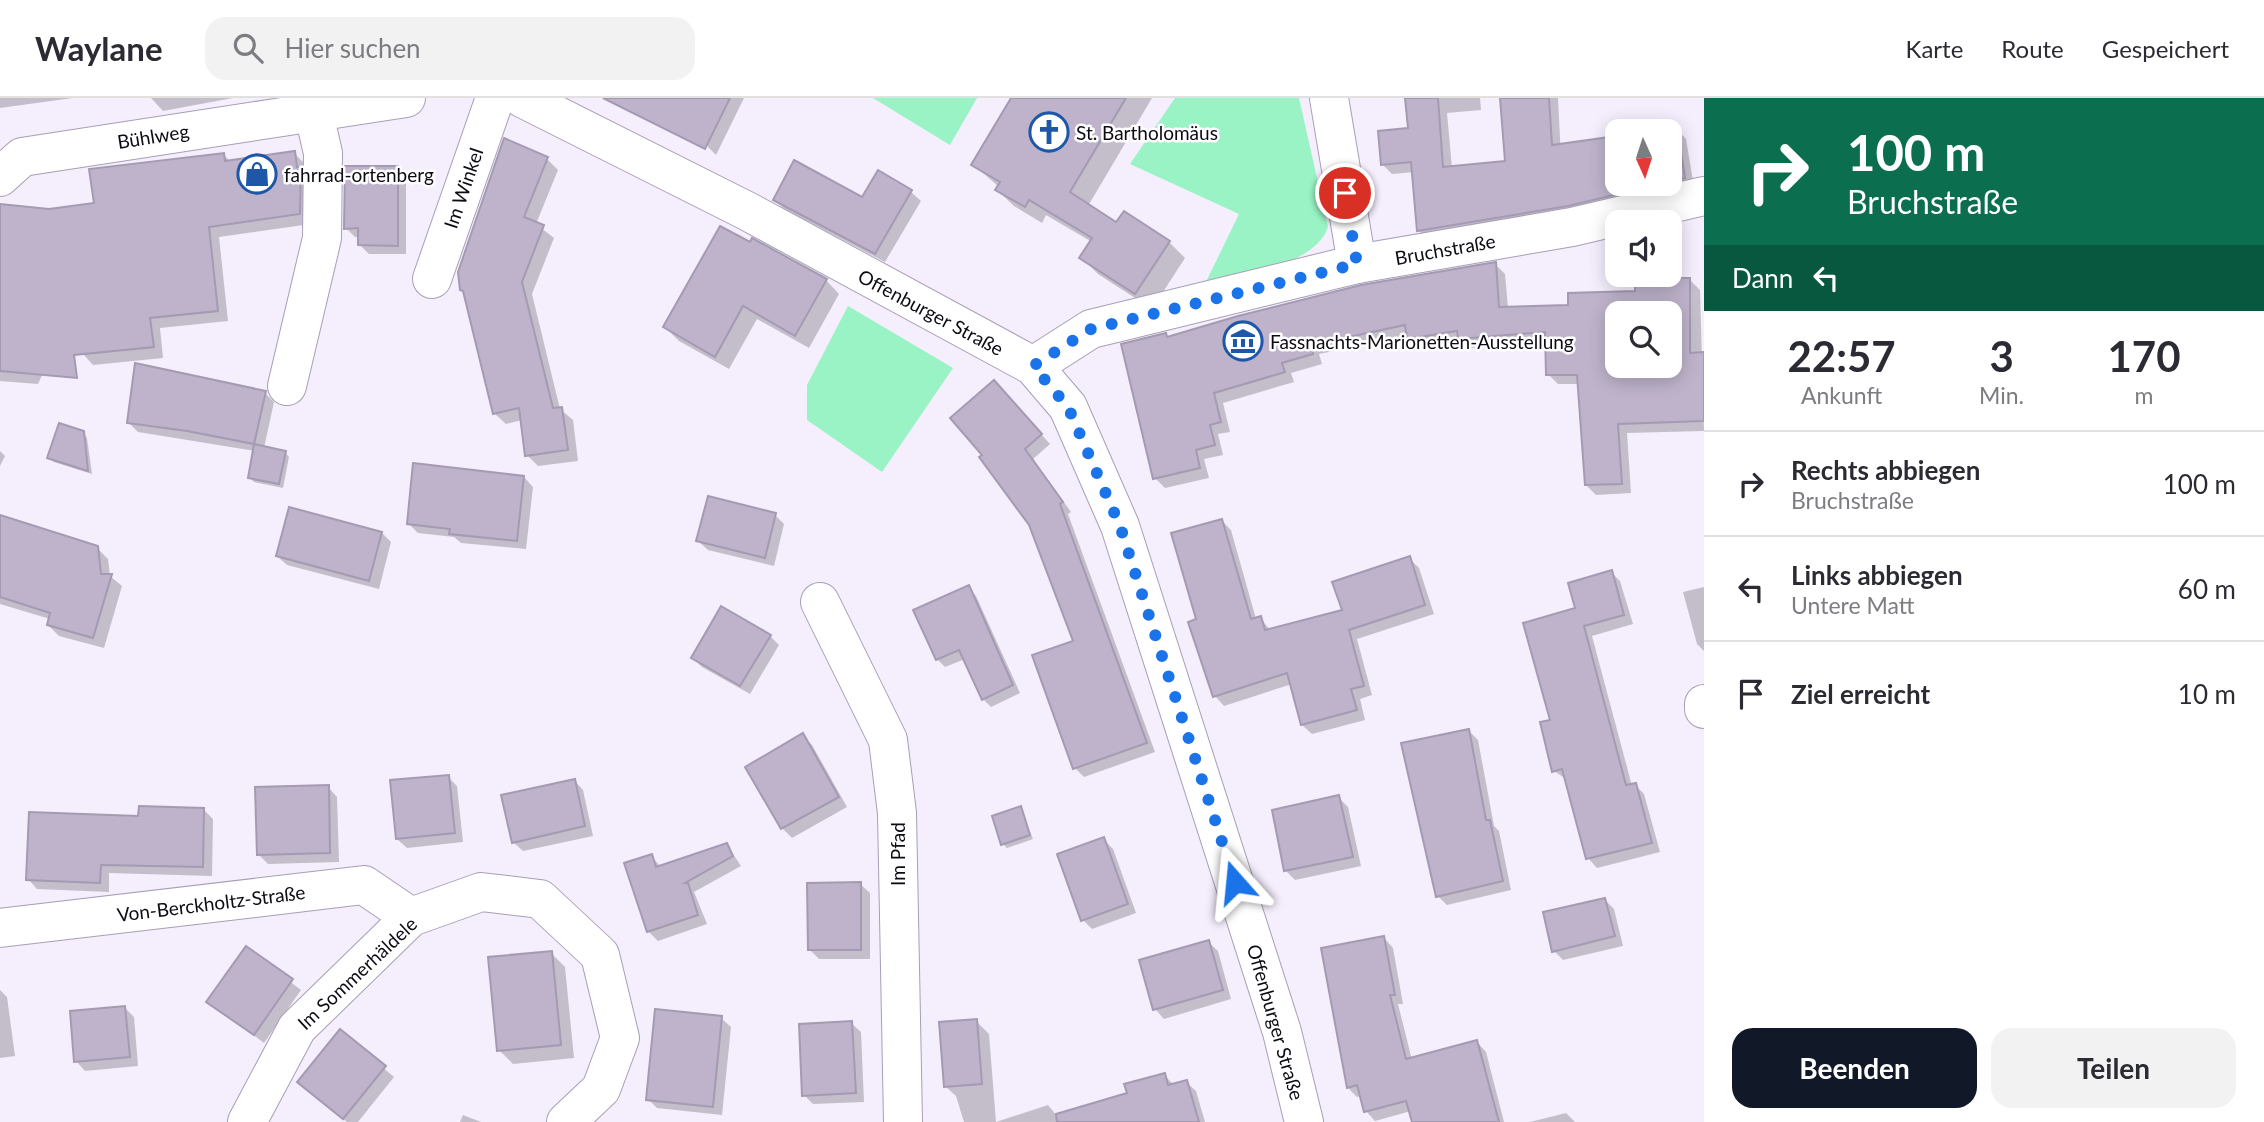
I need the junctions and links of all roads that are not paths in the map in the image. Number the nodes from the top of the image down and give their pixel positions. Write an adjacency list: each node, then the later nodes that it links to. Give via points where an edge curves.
1 (406, 98): 5 (street, Bühlweg)
2 (495, 98): 9 (street, Im Winkel)
3 (522, 98): 10 (street, Offenburger Straße, via 747,211)
4 (1329, 98): 8 (street)
5 (322, 104): 6 (street, Bühlweg); 11 (street, via 322,238)
6 (7, 162)
7 (1704, 197): 8 (street, Bruchstraße, via 1572,227)
8 (1357, 264): 10 (street, Bruchstraße, via 1091,329)
9 (432, 279)
10 (1033, 366): 20 (street, Offenburger Straße, via 1068,407 1120,526 1282,1032)
11 (287, 386)
12 (820, 602): 19 (street, Im Pfad, via 888,740 897,813)
13 (1704, 704): 14 (street)
14 (1704, 709)
15 (411, 917): 16 (street, Von-Berckholtz-Straße, via 364,885); 17 (street, Im Sommerhäldele, via 297,1028); 18 (street, Im Sommerhäldele, via 481,892 540,899 600,955 620,1038 601,1089)
16 (0, 929)
17 (247, 1122)
18 (566, 1122)
19 (903, 1122)
20 (1304, 1122)

